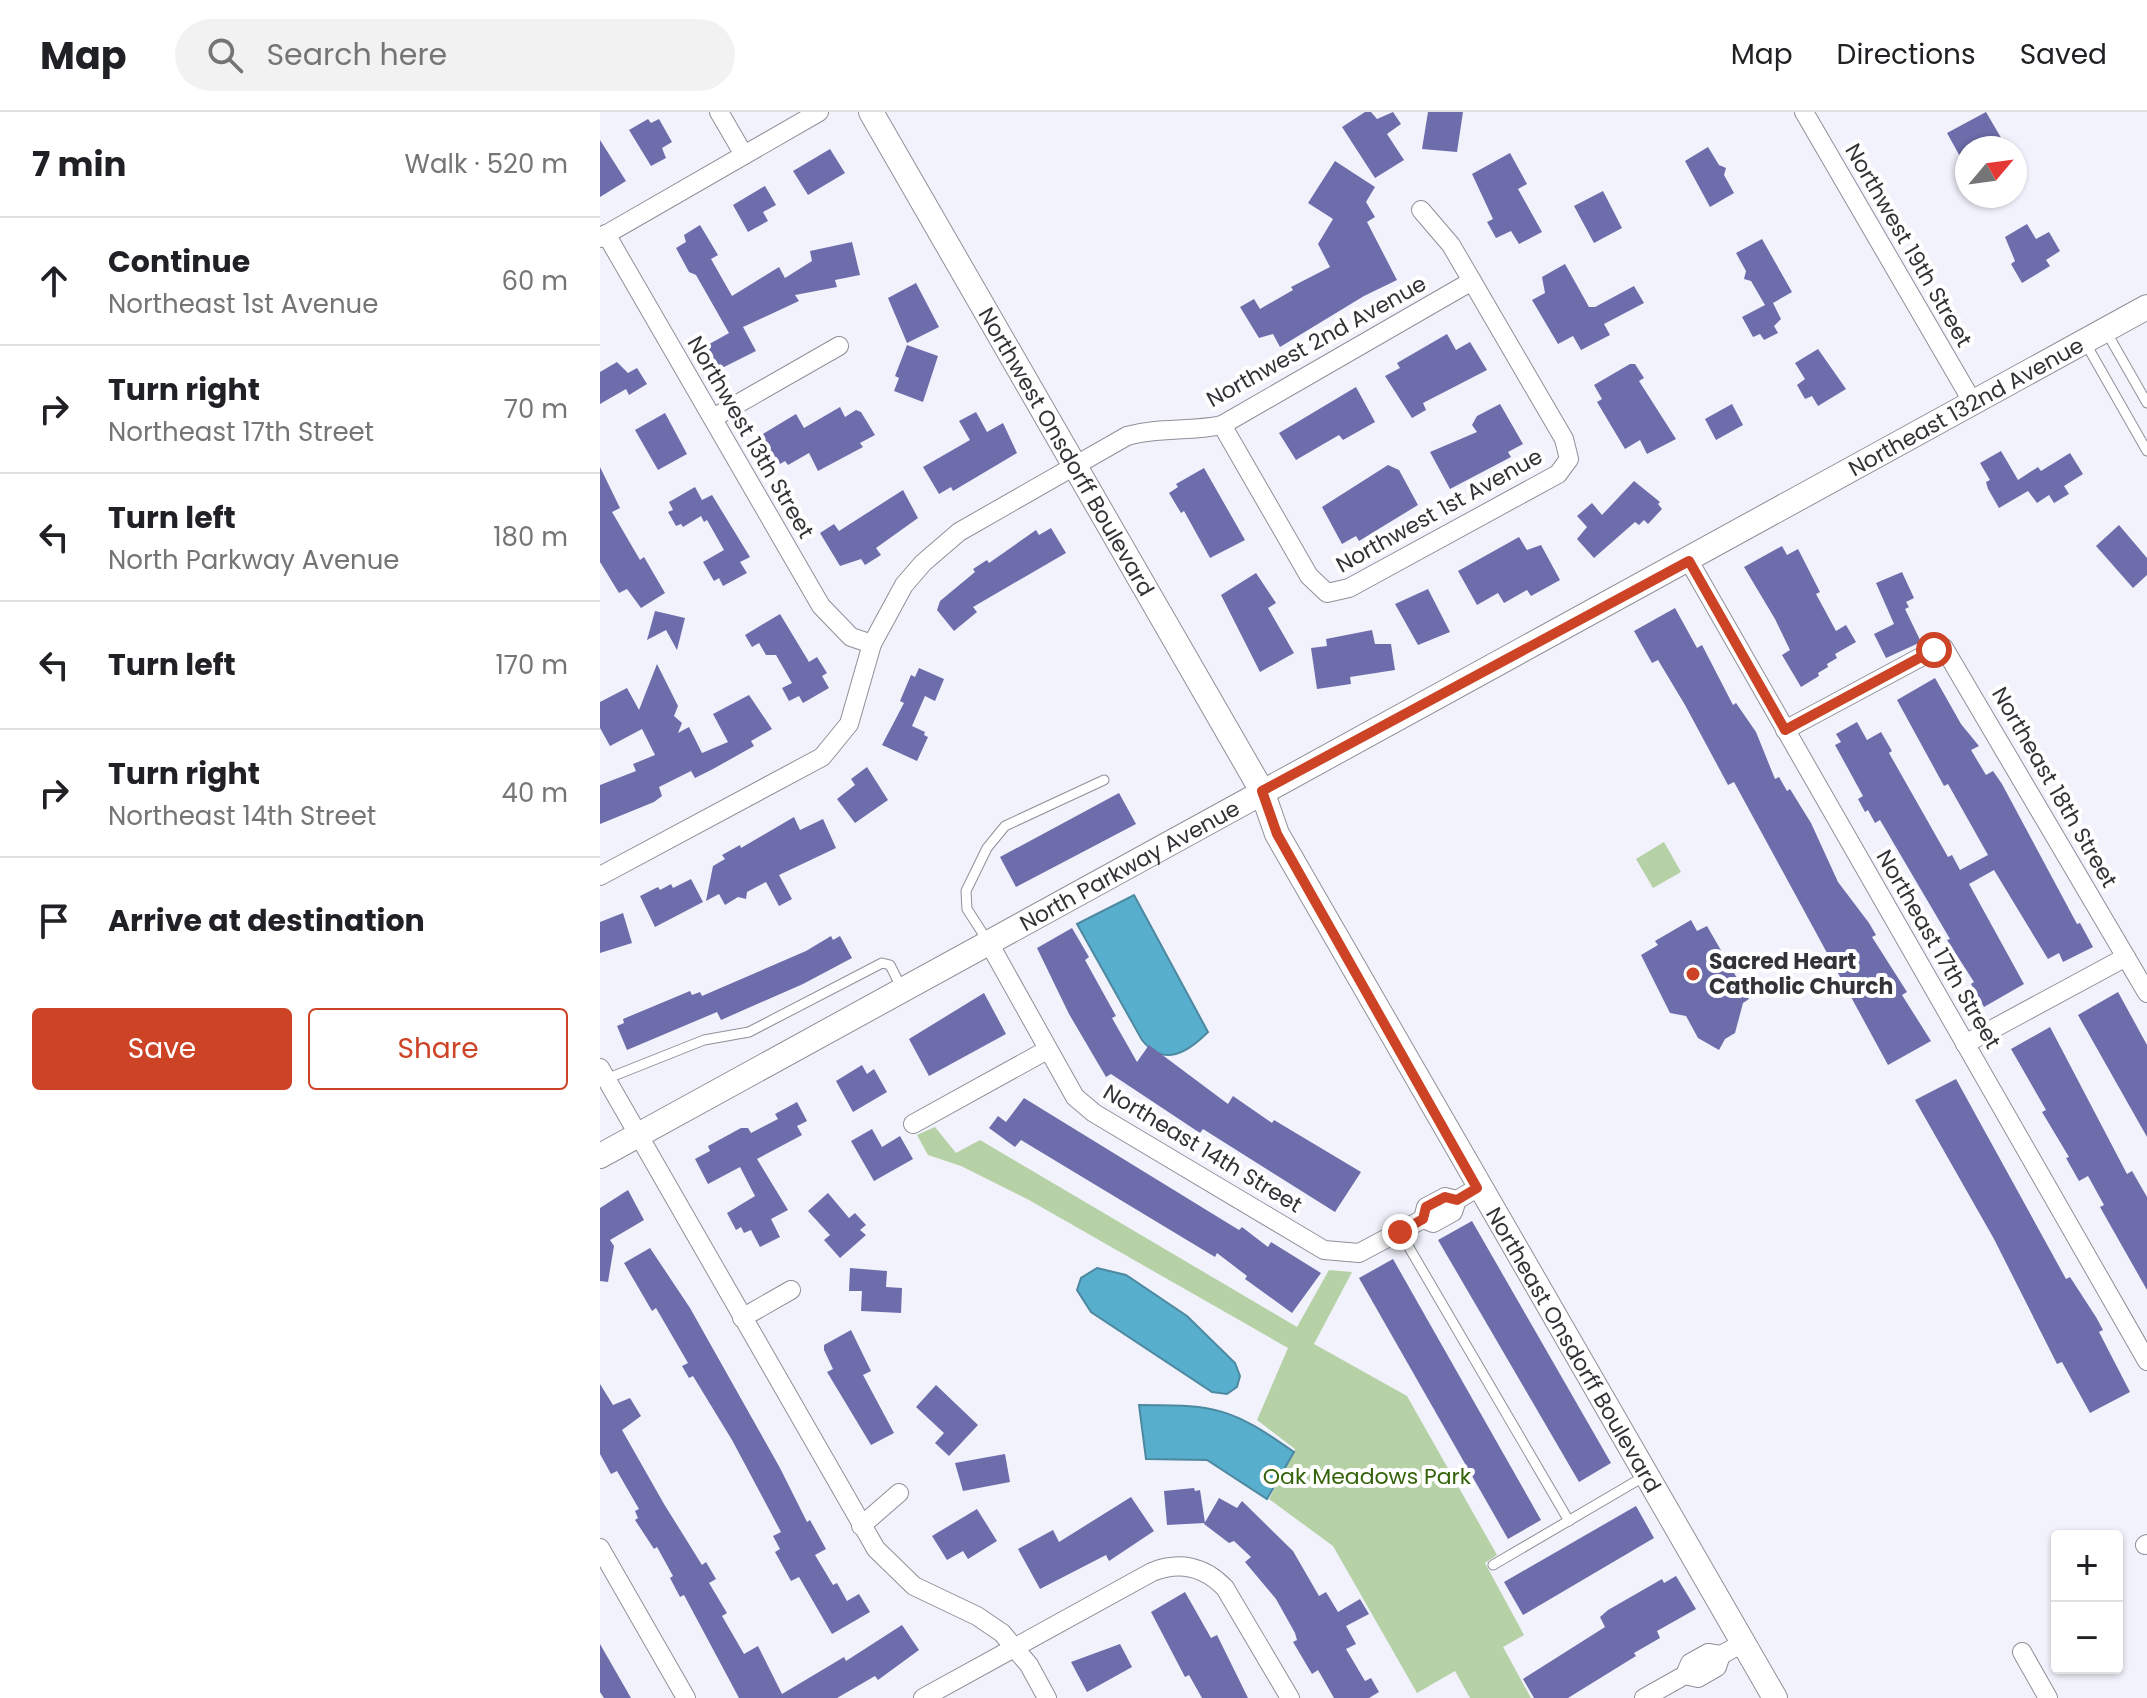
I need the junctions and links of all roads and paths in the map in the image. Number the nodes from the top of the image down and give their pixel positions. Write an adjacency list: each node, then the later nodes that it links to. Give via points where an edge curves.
1 (719, 112): 5 (street)
2 (819, 112): 5 (street)
3 (871, 112): 17 (street, Northwest Onsdorff Boulevard)
4 (1804, 112): 12 (street, Northwest 19th Street)
5 (744, 155): 7 (street)
6 (1421, 210): 8 (street, via 1441,230)
7 (603, 236): 14 (street, Northwest 13th Street)
8 (1472, 281): 15 (street, Northwest 2nd Avenue); 15 (street, Northwest 1st Avenue, via 1564,439 1569,459 1558,474 1349,588 1327,593 1309,576)
9 (2147, 307): 10 (street, Northeast 132nd Avenue)
10 (2095, 336): 12 (street, Northeast 132nd Avenue); 13 (lane); 16 (lane)
11 (839, 346): 14 (street)
12 (1972, 401): 18 (street, Northeast 132nd Avenue)
13 (2147, 403)
14 (713, 418): 20 (street, Northwest 13th Street, via 821,606 851,637)
15 (1222, 425): 17 (street, Northwest 2nd Avenue, via 1127,436)
16 (2147, 451)
17 (1074, 467): 20 (street, Northwest 2nd Avenue, via 941,547 904,585); 23 (street, Northwest Onsdorff Boulevard)
18 (1786, 506): 19 (street, North Parkway Avenue)
19 (1689, 561): 21 (street, Northeast 17th Street); 23 (street, North Parkway Avenue)
20 (872, 644): 24 (street, Northwest 2nd Avenue, via 849,724 822,757)
21 (1785, 730): 26 (street, Northeast 18th Street, via 1944,648); 29 (street, Northeast 17th Street)
22 (1104, 780): 25 (lane, via 1005,826 987,848 966,891 967,909)
23 (1262, 791): 25 (street, North Parkway Avenue); 35 (street, Northeast Onsdorff Boulevard, via 1277,834)
24 (600, 876)
25 (989, 943): 27 (street, North Parkway Avenue); 30 (street, Northeast 14th Street)
26 (2126, 957): 28 (street, Northeast 18th Street); 29 (street)
27 (903, 990): 31 (lane, via 890,965 882,963 749,1032 704,1040); 33 (street, North Parkway Avenue)
28 (2147, 993)
29 (1965, 1044): 39 (street, Northeast 17th Street)
30 (1047, 1050): 32 (street); 36 (street, Northeast 14th Street, via 1075,1097 1094,1113 1324,1250 1359,1253)
31 (603, 1074): 33 (street)
32 (913, 1124)
33 (638, 1135): 34 (street, North Parkway Avenue); 38 (street)
34 (600, 1156)
35 (1467, 1194): 36 (street, Northeast 14th Street, via 1453,1212 1433,1223 1423,1219); 40 (street, Northeast Onsdorff Boulevard)
36 (1400, 1232): 42 (lane)
37 (791, 1290): 38 (street)
38 (742, 1318): 43 (street)
39 (2147, 1361)
40 (1648, 1474): 42 (lane); 46 (street, Northeast Onsdorff Boulevard)
41 (899, 1493): 43 (street)
42 (1569, 1521): 45 (lane)
43 (861, 1526): 47 (street, via 899,1575 985,1621)
44 (600, 1548): 49 (street)
45 (1493, 1565)
46 (1743, 1643): 53 (street, via 1721,1655 1717,1667 1698,1678 1685,1675); 54 (street, Northeast Onsdorff Boulevard)
47 (1015, 1646): 50 (street); 51 (street); 52 (street, via 1152,1572 1191,1567 1225,1588)
48 (2022, 1652): 55 (street)
49 (686, 1698)
50 (923, 1698)
51 (1047, 1698)
52 (1290, 1698)
53 (1644, 1698)
54 (1775, 1698)
55 (2048, 1698)

